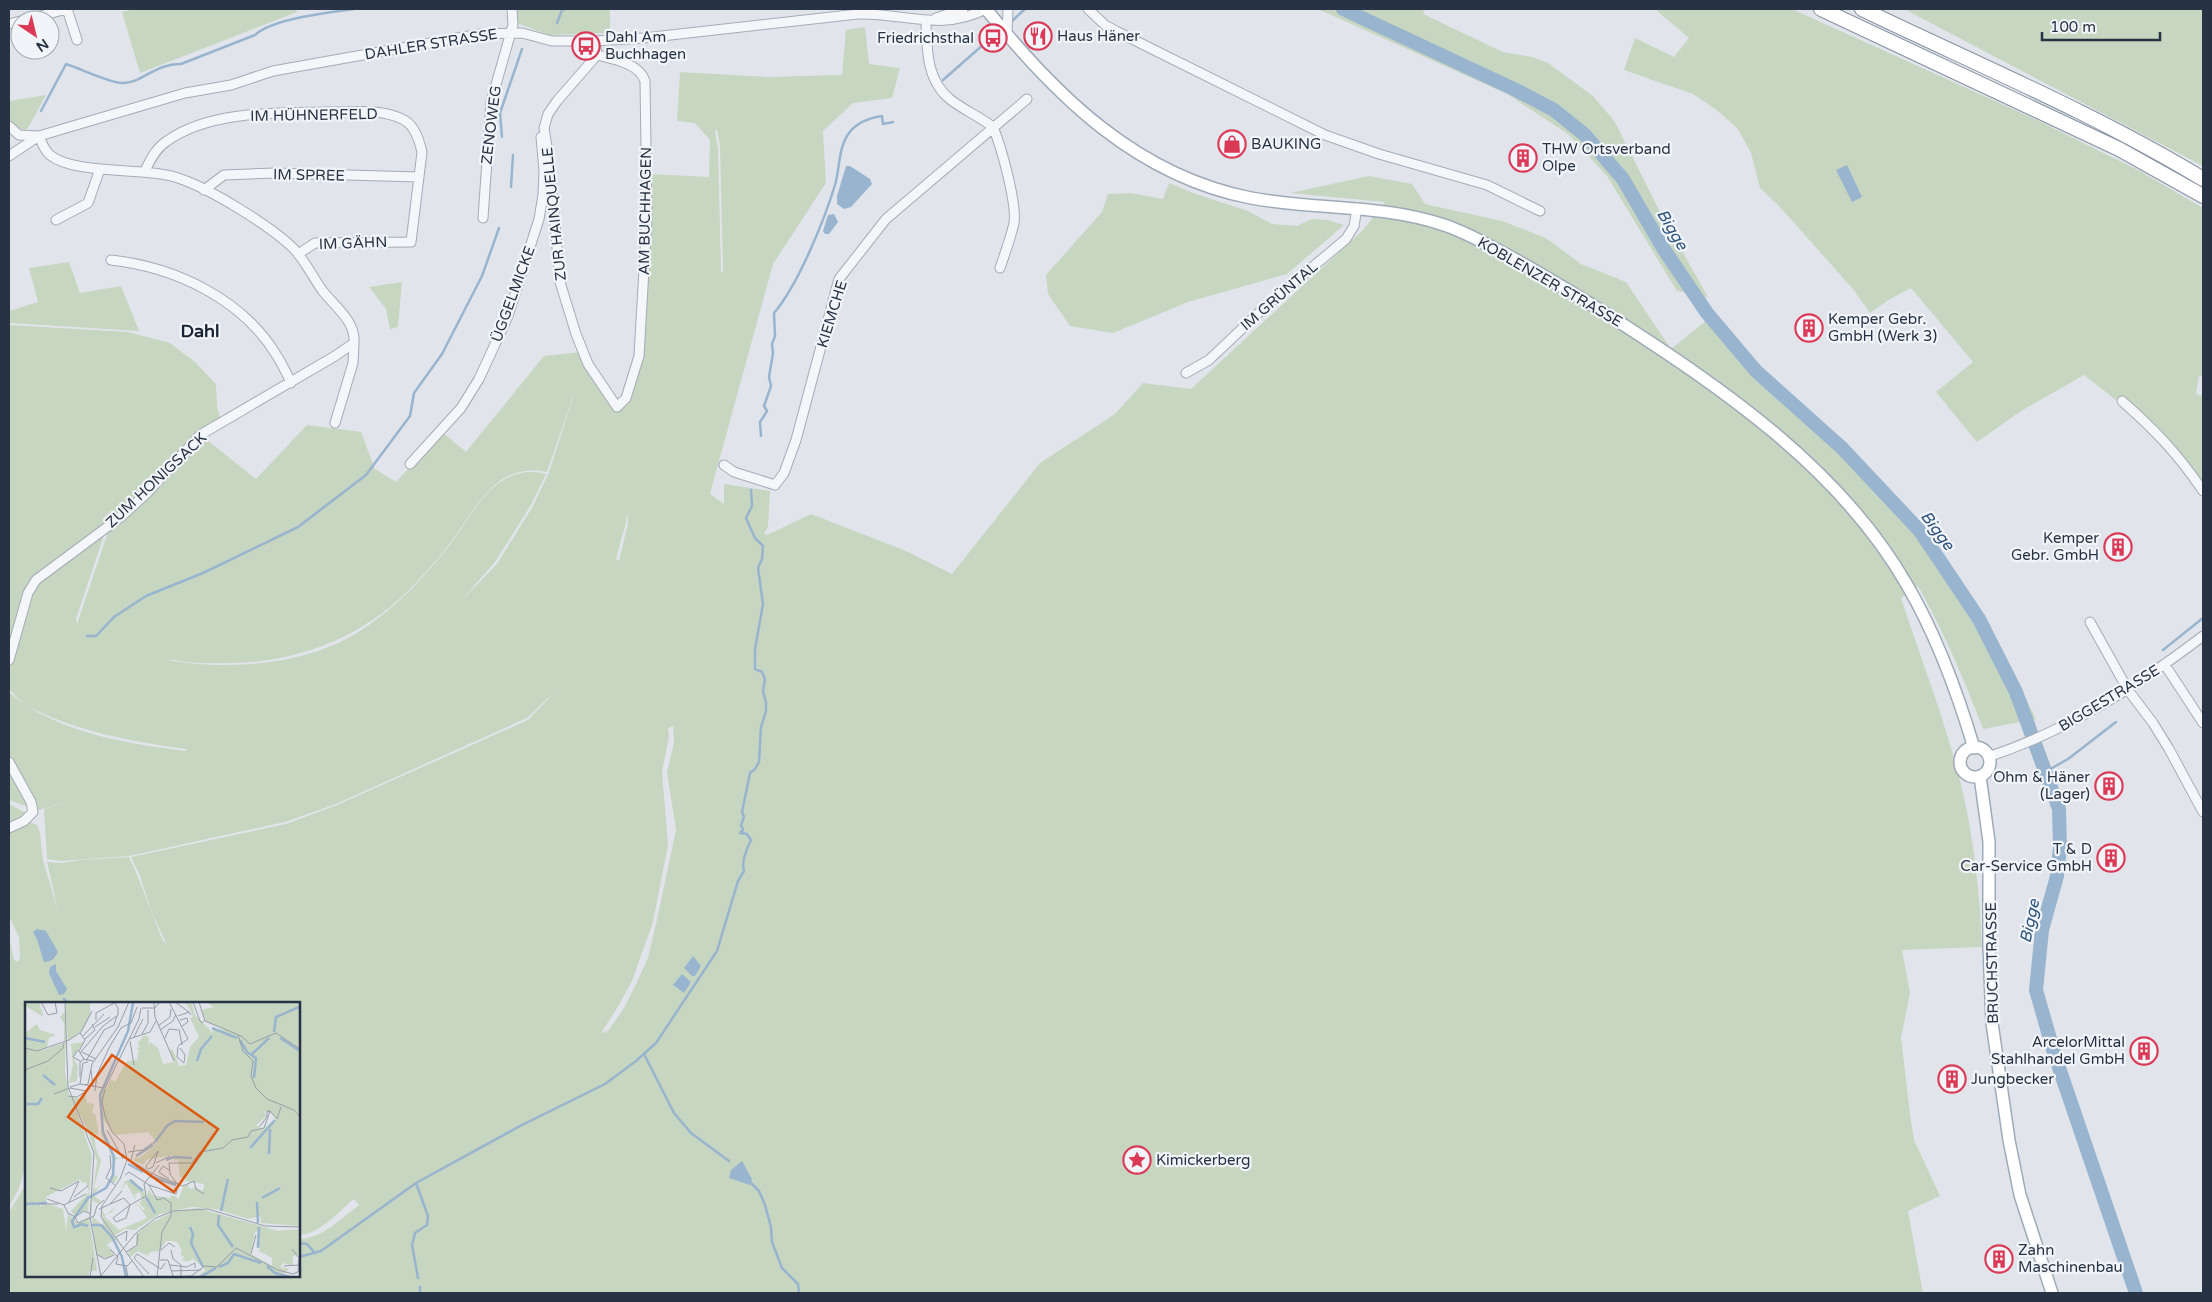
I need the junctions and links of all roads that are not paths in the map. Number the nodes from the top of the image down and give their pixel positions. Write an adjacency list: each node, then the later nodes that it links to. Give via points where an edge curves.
1 (512, 9): 12 (street, ZENOWEG)
2 (946, 9): 10 (street, DAHLER STRASSE)
3 (963, 9): 10 (street, DAHLER STRASSE)
4 (986, 9): 11 (street, DAHLER STRASSE, via 961,19); 13 (main road, KOBLENZER STRASSE)
5 (1008, 9): 13 (street)
6 (1088, 9): 30 (street, via 1116,31 1325,134 1486,185)
7 (1821, 9): 28 (highway, via 2119,149)
8 (1862, 9): 26 (highway, via 2021,83 2158,152)
9 (60, 11): 14 (street, via 67,9)
10 (937, 18): 11 (street, DAHLER STRASSE)
11 (926, 21): 15 (street, DAHLER STRASSE, via 858,14); 19 (street, via 930,70 936,83 951,100)
12 (511, 33): 15 (street, DAHLER STRASSE, via 552,41); 21 (street, DAHLER STRASSE, via 480,34 273,71 231,86 185,93); 31 (street, ZENOWEG, via 491,102)
13 (1007, 34): 29 (main road, KOBLENZER STRASSE, via 1093,123 1177,175 1253,198)
14 (77, 40)
15 (595, 41): 16 (street)
16 (597, 55): 20 (street, ZUR HAINQUELLE, via 557,101); 41 (street, AM BUCHHAGEN, via 633,67 643,74 645,81 647,217 639,356 626,398)
17 (1027, 99): 19 (street, KIEMCHE)
18 (9, 126): 21 (street, via 19,135)
19 (993, 127): 36 (street, via 1014,206 1014,221); 44 (street, KIEMCHE, via 886,219 839,280 796,440 784,473 775,485 734,472)
20 (544, 128): 41 (street, ZUR HAINQUELLE, via 560,282 588,364); 43 (street, ÜGGELMICKE, via 540,138 544,187 539,219 508,316 479,379 461,408)
21 (38, 136): 22 (street, DAHLER STRASSE); 23 (street, via 54,157)
22 (9, 156)
23 (100, 169): 24 (street); 32 (street, via 88,203)
24 (145, 171): 25 (street, IM HÜHNERFELD, via 166,141 202,124 248,115 367,112 392,114 406,121 414,130 422,152); 27 (street, via 180,178)
25 (419, 177): 27 (street, IM SPREE, via 224,175); 33 (street, IM HÜHNERFELD)
26 (2203, 179)
27 (204, 190): 34 (street, via 242,210 292,246)
28 (2203, 196)
29 (1357, 208): 38 (street, IM GRÜNTAL, via 1354,226 1346,239 1267,305 1209,360); 52 (main road, KOBLENZER STRASSE, via 1445,225 1520,262 1710,383 1811,466 1862,520 1907,584 1951,674)
30 (1540, 211)
31 (483, 218)
32 (56, 220)
33 (412, 242): 34 (street, IM GÄHN, via 315,243)
34 (298, 254): 37 (street, via 322,290 351,323)
35 (111, 260): 39 (street, via 146,266 216,295 249,321 277,354)
36 (1000, 268)
37 (354, 343): 39 (street, ZUM HONIGSACK); 42 (street, via 353,363)
38 (1186, 373)
39 (291, 383): 48 (street, ZUM HONIGSACK, via 200,435 122,516 36,580 28,593)
40 (2122, 401): 45 (street, via 2159,434)
41 (617, 407)
42 (336, 423)
43 (410, 464)
44 (724, 465)
45 (2203, 491)
46 (2090, 622): 50 (street)
47 (2203, 636): 49 (street)
48 (9, 660)
49 (2165, 665): 50 (street, BIGGESTRASSE); 51 (street, BIGGESTRASSE)
50 (2128, 690): 53 (street, BIGGESTRASSE, via 2052,733); 56 (street, via 2165,743)
51 (2203, 723)
52 (1974, 748): 53 (main road, via 1983,750); 55 (main road, via 1961,757 1961,767 1967,775)
53 (1988, 757): 55 (main road, via 1988,768)
54 (9, 762): 57 (street, via 31,802 33,812)
55 (1980, 776): 58 (main road, BRUCHSTRASSE, via 1990,842 1992,1024 2020,1195)
56 (2203, 812)
57 (9, 828)
58 (2052, 1293)

